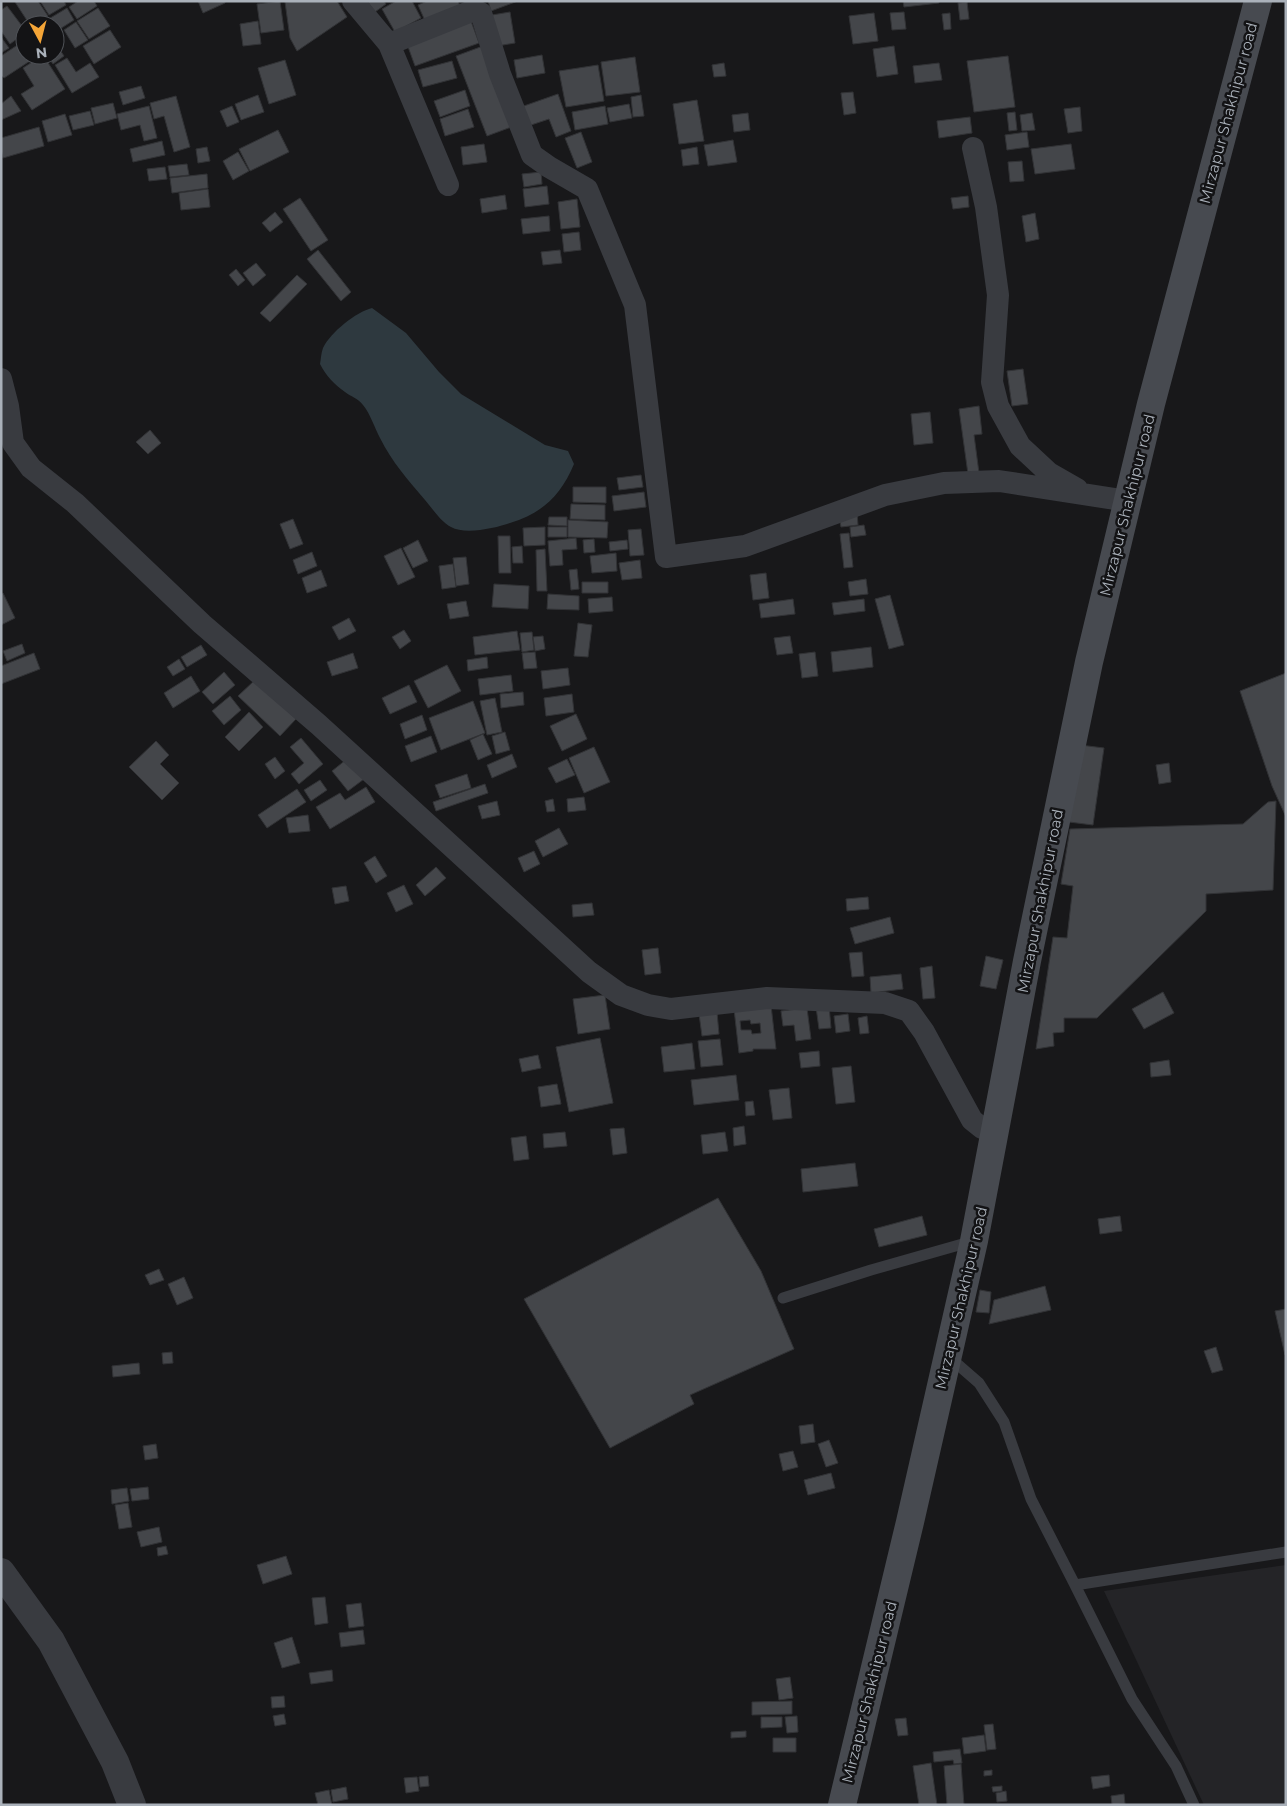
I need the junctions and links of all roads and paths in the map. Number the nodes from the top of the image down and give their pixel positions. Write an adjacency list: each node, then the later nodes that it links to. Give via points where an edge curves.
1 (353, 1): 3 (street)
2 (1258, 1): 8 (main road, Mirzapur Shakhipur road)
3 (390, 44): 5 (street); 7 (street, via 474,10 481,13 500,74 532,155 587,189 635,305 666,556 744,546 885,495 944,483 999,482)
4 (973, 148): 7 (street, via 986,207 998,295 992,382 998,406 1020,446 1049,473)
5 (448, 185)
6 (1, 379): 9 (street, via 13,443 31,468 76,503 202,624 319,725 589,972 620,995 671,1009 767,998 885,1003 910,1011 972,1120)
7 (1088, 496): 8 (street)
8 (1128, 501): 9 (main road, Mirzapur Shakhipur road, via 1089,662 1027,962)
9 (996, 1133): 10 (main road, Mirzapur Shakhipur road)
10 (974, 1241): 11 (lane); 12 (main road, Mirzapur Shakhipur road)
11 (783, 1298)
12 (948, 1356): 15 (lane, via 978,1383 1004,1422 1031,1498); 17 (main road, Mirzapur Shakhipur road)
13 (1286, 1552): 15 (lane)
14 (1, 1572): 16 (street, via 50,1641 115,1762)
15 (1075, 1585): 18 (lane, via 1132,1699 1176,1766)
16 (132, 1805)
17 (842, 1805)
18 (1194, 1805)

